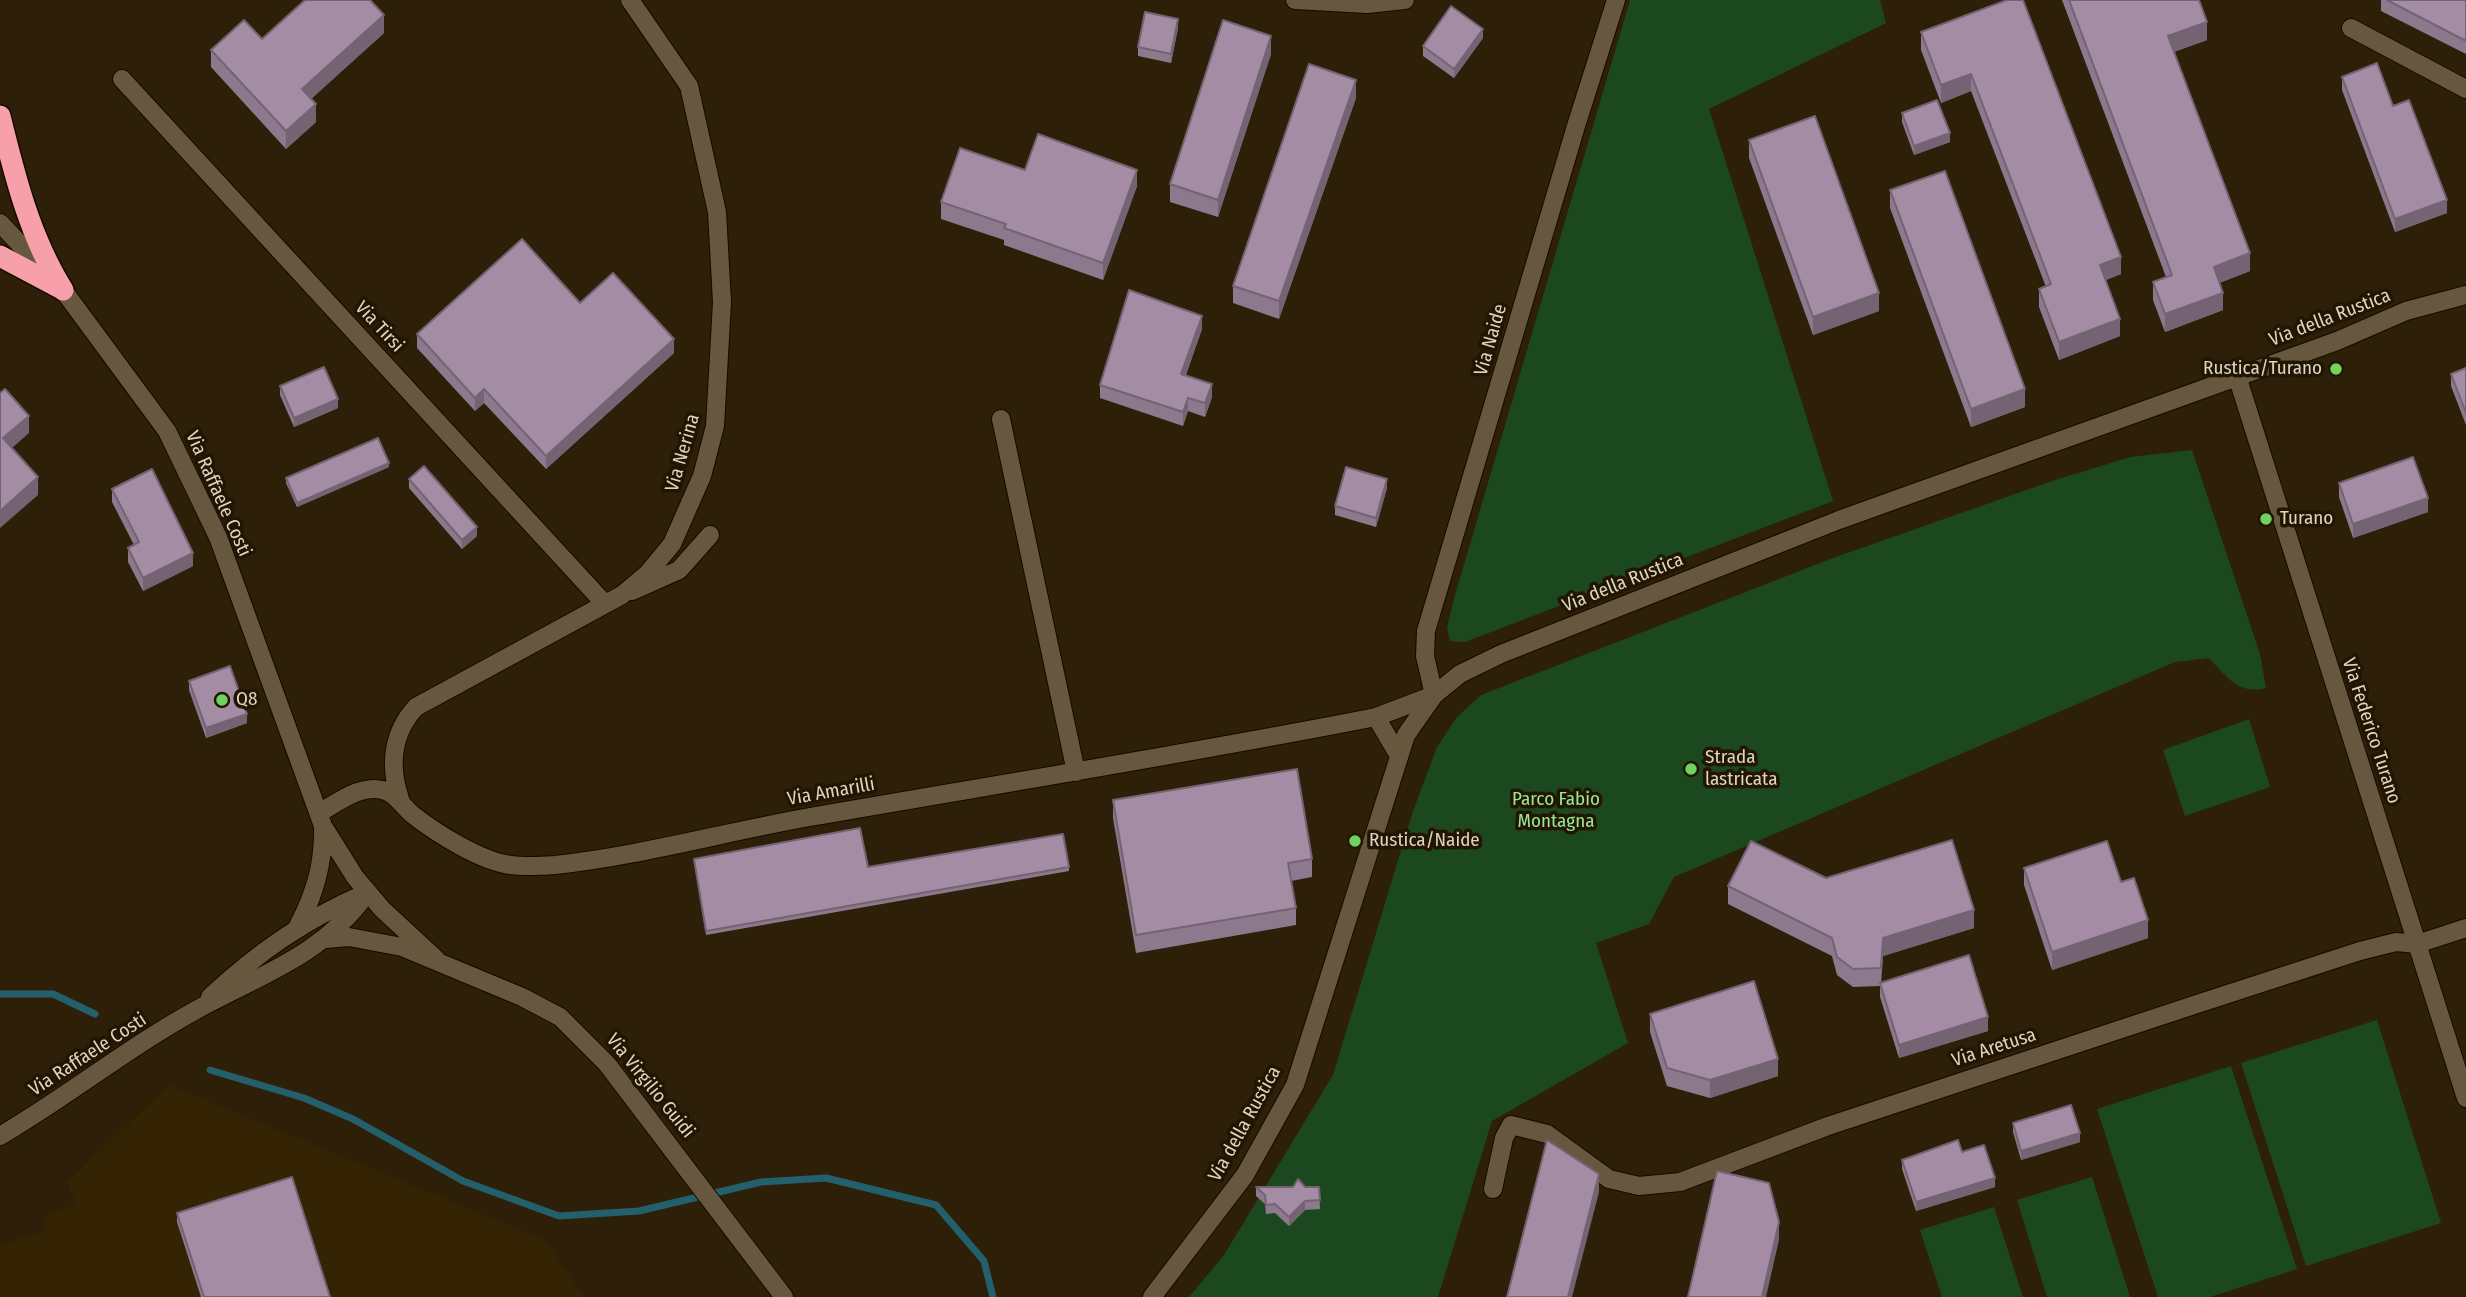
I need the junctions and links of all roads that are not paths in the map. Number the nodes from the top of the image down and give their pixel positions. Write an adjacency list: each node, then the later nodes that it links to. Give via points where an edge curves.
1 (629, 0): 16 (street, Via Nerina, via 679,69 692,96 717,212 722,302 715,426 702,476 672,544 648,573)
2 (1296, 0): 3 (street, via 1367,4)
3 (1405, 0)
4 (1616, 0): 18 (street, Via Naide, via 1426,631 1425,656)
5 (2351, 28): 7 (street)
6 (122, 79): 17 (street, Via Tirsi)
7 (2466, 89)
8 (0, 116): 11 (highway, via 24,205 45,261)
9 (0, 223): 11 (street, Via Raffaele Costi)
10 (0, 256): 11 (highway)
11 (63, 290): 25 (street, Via Raffaele Costi, via 152,407 187,467 218,537)
12 (2465, 296): 13 (street, Via della Rustica, via 2406,311)
13 (2237, 376): 18 (street, Via della Rustica, via 1839,520 1501,654 1460,674); 30 (street, Via Federico Turano)
14 (1001, 419): 22 (street)
15 (710, 535): 16 (street, via 679,570)
16 (622, 594): 17 (street, Via Nerina)
17 (605, 604): 20 (street, Via Nerina, via 416,707)
18 (1434, 695): 19 (street, Via Amarilli); 21 (street, Via della Rustica, via 1412,722)
19 (1376, 717): 21 (street); 22 (street, Via Amarilli)
20 (395, 745): 23 (street, Via Nerina, via 381,774); 24 (street, Via Nerina, via 394,775)
21 (1399, 756): 37 (street, Via della Rustica, via 1295,1084 1245,1175)
22 (1076, 772): 24 (street, Via Amarilli, via 727,831 617,855 522,866 496,862 445,836 412,814)
23 (359, 791): 24 (street, Via Amarilli, via 383,790); 25 (street)
24 (400, 799)
25 (321, 819): 26 (street, Via Raffaele Costi); 27 (street, Via Raffaele Costi, via 324,846 318,878)
26 (368, 892): 27 (street, Via Raffaele Costi); 29 (street, Via Raffaele Costi); 31 (street, Via Virgilio Guidi)
27 (297, 927): 32 (street, Via Raffaele Costi, via 247,962)
28 (2466, 928): 30 (street, Via Aretusa)
29 (326, 939): 31 (street, Via Virgilio Guidi, via 374,940); 32 (street, Via Raffaele Costi, via 267,976)
30 (2417, 944): 33 (street, Via Federico Turano); 35 (street, Via Aretusa, via 2396,942 2360,951 2194,1004 1828,1126 1679,1182 1639,1186 1609,1179 1547,1134 1511,1125)
31 (436, 959): 36 (street, Via Virgilio Guidi, via 560,1017 607,1065)
32 (198, 1009): 34 (street, Via Raffaele Costi)
33 (2466, 1098)
34 (0, 1136)
35 (1493, 1189)
36 (784, 1297)
37 (1152, 1297)

